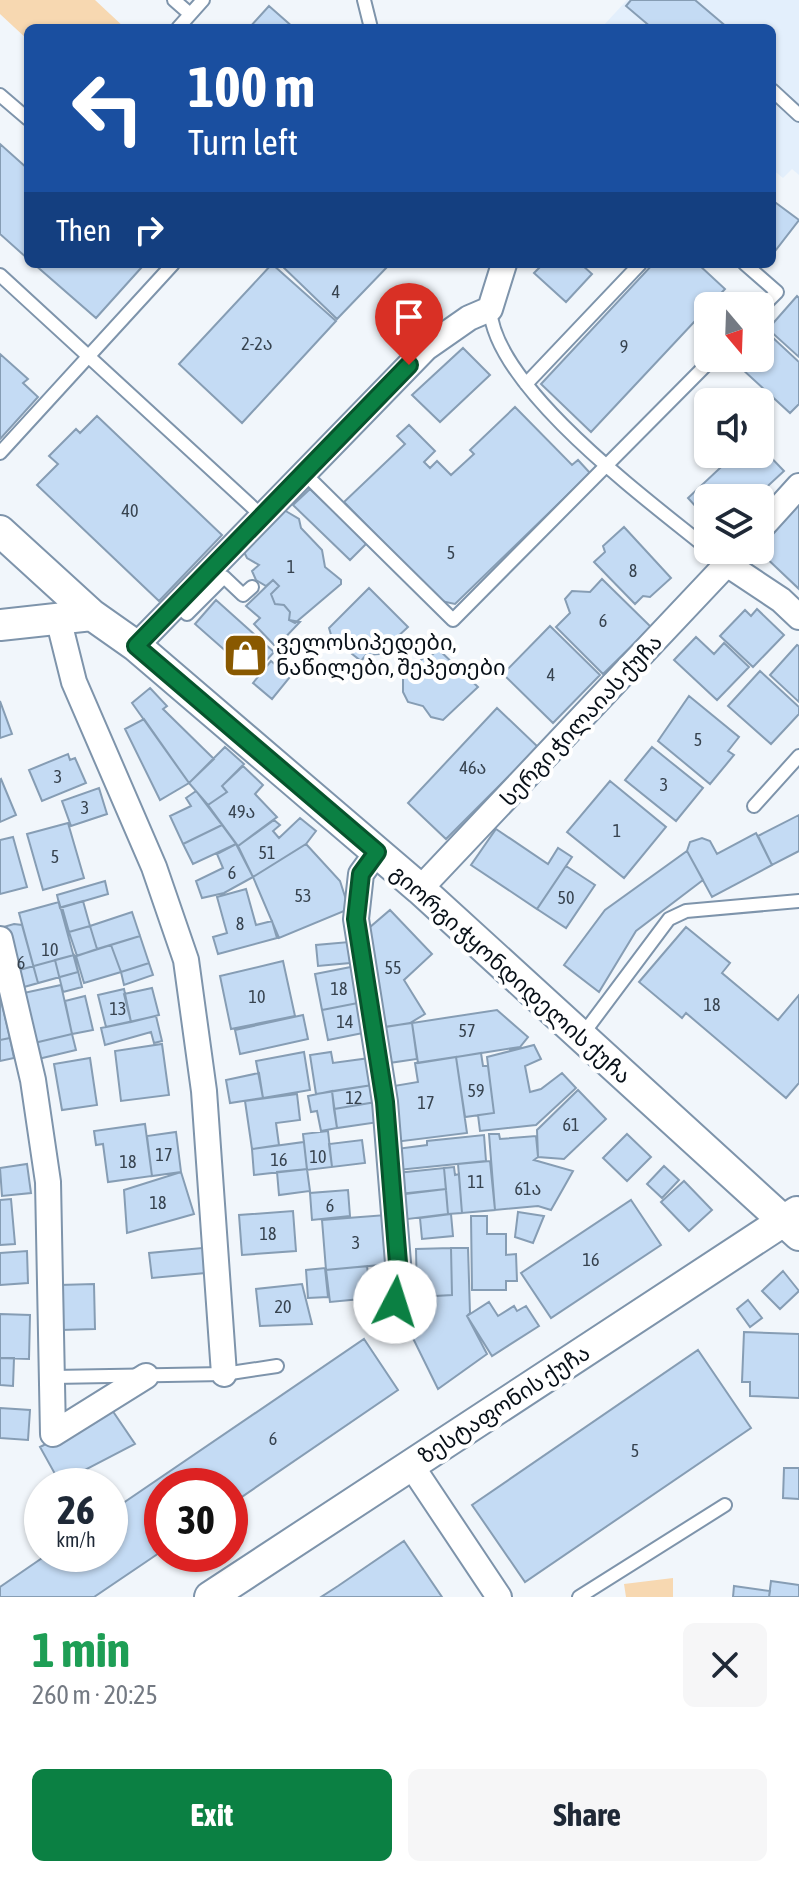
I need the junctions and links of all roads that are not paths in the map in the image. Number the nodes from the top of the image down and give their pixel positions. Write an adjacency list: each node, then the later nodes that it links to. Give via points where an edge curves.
1 (174, 0): 4 (lane)
2 (203, 0): 4 (lane)
3 (364, 0): 6 (lane)
4 (190, 14): 5 (lane)
5 (181, 24)
6 (370, 24)
7 (776, 94): 9 (lane)
8 (0, 95): 10 (lane)
9 (799, 115)
10 (24, 116)
11 (169, 268): 18 (lane)
12 (503, 268): 17 (street)
13 (636, 268): 20 (lane)
14 (750, 268): 16 (lane, via 777,292)
15 (0, 275): 18 (lane)
16 (774, 295)
17 (490, 309): 20 (lane, via 492,329); 23 (street, via 426,348)
18 (89, 356): 21 (lane); 26 (lane)
19 (700, 372): 22 (lane)
20 (526, 384): 22 (lane)
21 (0, 453)
22 (608, 467): 23 (lane, via 453,620); 28 (lane)
23 (304, 473): 26 (street)
24 (799, 486): 25 (street)
25 (774, 514)
26 (262, 516): 32 (street)
27 (0, 531): 33 (street, გიორგი ჭყონდიდელის ქუჩა)
28 (694, 532)
29 (711, 564): 41 (street, სერგი ჭილაიას ქუჩა)
30 (735, 564): 34 (street)
31 (252, 587): 32 (lane, via 243,595 224,577 187,614)
32 (177, 604): 37 (street)
33 (92, 615): 35 (street); 37 (street, გიორგი ჭყონდიდელის ქუჩა)
34 (799, 617)
35 (58, 618): 36 (street); 48 (street, via 74,682 154,867 186,960 204,1091)
36 (0, 625)
37 (136, 646): 40 (street, გიორგი ჭყონდიდელის ქუჩა)
38 (799, 756): 39 (lane)
39 (754, 806)
40 (377, 852): 41 (street, გიორგი ჭყონდიდელის ქუჩა); 46 (street, via 361,874 356,919 385,1102 399,1275 395,1302)
41 (420, 889): 44 (street, გიორგი ჭყონდიდელის ქუჩა)
42 (799, 901): 44 (lane, via 686,911 669,919)
43 (0, 939): 50 (street, via 33,1080 48,1182)
44 (580, 1038): 45 (street, გიორგი ჭყონდიდელის ქუჩა)
45 (794, 1222): 51 (street, ზესტაფონის ქუჩა)
46 (375, 1314)
47 (277, 1366): 48 (lane)
48 (224, 1374): 49 (lane)
49 (146, 1376): 50 (lane); 50 (street, via 53,1434)
50 (53, 1377)
51 (411, 1465): 53 (street, ზესტაფონის ქუჩა); 54 (street)
52 (725, 1505): 55 (lane)
53 (210, 1597)
54 (499, 1597)
55 (579, 1597)

